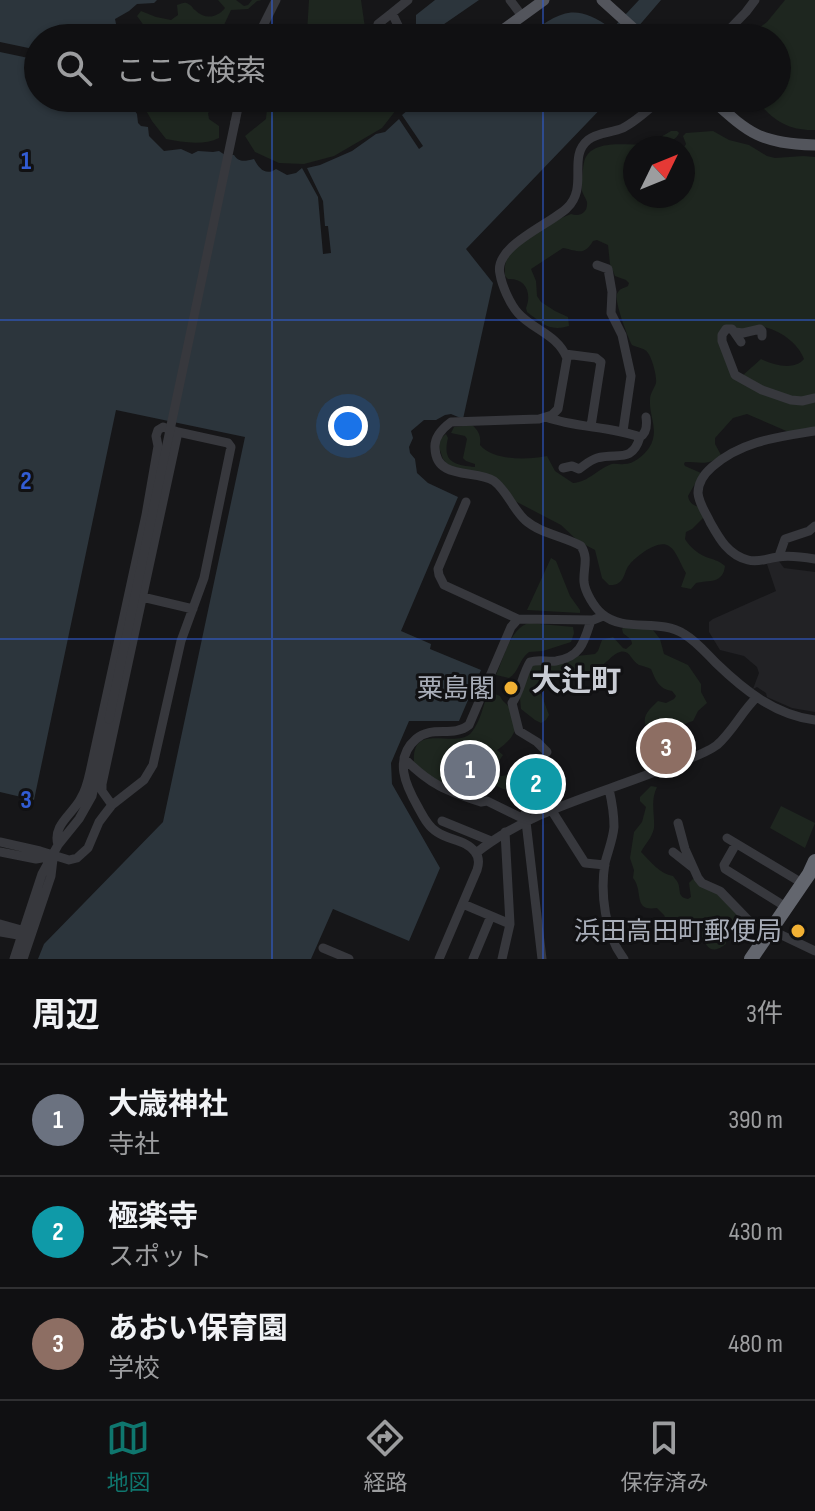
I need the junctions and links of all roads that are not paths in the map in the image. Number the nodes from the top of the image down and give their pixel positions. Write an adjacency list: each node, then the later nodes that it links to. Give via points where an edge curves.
1 (276, 0): 9 (street)
2 (285, 0): 9 (street)
3 (408, 0): 8 (street)
4 (510, 0): 10 (street)
5 (544, 0): 10 (main road)
6 (602, 0): 15 (main road)
7 (755, 0): 16 (street)
8 (392, 13): 12 (street); 13 (street)
9 (268, 14): 11 (street)
10 (522, 16): 14 (main road)
11 (263, 24)
12 (378, 24)
13 (397, 24)
14 (511, 24)
15 (629, 24)
16 (734, 24)
17 (237, 112): 60 (street, bridge, via 92,796)
18 (643, 112): 25 (street, via 621,129 587,141 578,158 574,199 511,248 499,267 516,311)
19 (727, 112): 20 (main road, via 761,138)
20 (815, 145)
21 (597, 265): 30 (street, via 608,269 611,313 631,376)
22 (735, 332): 23 (street, via 758,328); 24 (street); 26 (street, via 726,329 722,341 735,375 791,400)
23 (762, 336)
24 (741, 342)
25 (565, 354): 27 (street, via 559,404); 29 (street, via 601,362)
26 (815, 398)
27 (546, 417): 29 (street); 42 (street, via 451,422 435,448 450,470 492,480 526,521 581,546 586,589)
28 (646, 417): 33 (street)
29 (591, 426): 30 (street)
30 (623, 431): 33 (street)
31 (815, 431): 37 (street, via 741,447 700,483 700,502 718,537 735,555 753,561)
32 (178, 432): 39 (street, via 163,427 156,436 146,515); 40 (street); 41 (street, via 231,445)
33 (640, 437): 34 (street, via 627,455 595,459 579,469)
34 (563, 468)
35 (466, 502): 43 (street, via 438,569 441,581)
36 (815, 526): 37 (street, via 785,539)
37 (779, 556): 38 (street)
38 (815, 559)
39 (128, 593): 40 (street); 60 (street, via 88,780 81,799 58,828)
40 (142, 597): 41 (street); 50 (street, via 102,784)
41 (193, 609): 50 (street, via 153,765 144,780)
42 (603, 616): 44 (street); 45 (street, via 675,629)
43 (518, 619): 44 (street); 48 (street, via 466,729 420,736)
44 (591, 620): 47 (street, via 576,654 530,662 512,703 519,731)
45 (757, 697): 46 (street, via 782,712); 49 (street, via 716,746)
46 (815, 720)
47 (547, 752)
48 (404, 758): 52 (street, via 441,788); 63 (street, via 403,775 429,826)
49 (609, 789): 51 (street); 65 (street, via 614,826)
50 (112, 805): 64 (street, via 83,854 69,860)
51 (552, 811): 52 (street); 65 (street, via 584,862)
52 (526, 817): 55 (street); 84 (street)
53 (442, 821): 57 (street)
54 (678, 823): 66 (street)
55 (505, 832): 57 (street); 72 (street)
56 (727, 838): 59 (street)
57 (491, 841): 63 (street)
58 (0, 842): 64 (street)
59 (736, 844): 67 (street); 69 (street, via 725,869)
60 (58, 845): 64 (street)
61 (0, 852): 64 (street, via 36,859)
62 (673, 852): 66 (street)
63 (476, 853): 68 (street, via 478,867)
64 (53, 856): 75 (street, via 42,874)
65 (605, 865): 85 (street, via 606,912)
66 (694, 868): 73 (street, via 702,883 720,891 748,920)
67 (810, 874): 69 (highway)
68 (463, 904): 70 (street); 81 (street)
69 (786, 907): 73 (highway)
70 (491, 916): 72 (street); 82 (street)
71 (0, 924): 75 (street)
72 (510, 924): 83 (street)
73 (771, 931): 77 (street); 86 (highway)
74 (0, 932): 75 (street)
75 (25, 934): 78 (street); 79 (street)
76 (323, 948): 80 (street)
77 (815, 951)
78 (14, 959)
79 (23, 959)
80 (349, 959)
81 (439, 959)
82 (473, 959)
83 (502, 959)
84 (542, 959)
85 (624, 959)
86 (751, 959)

